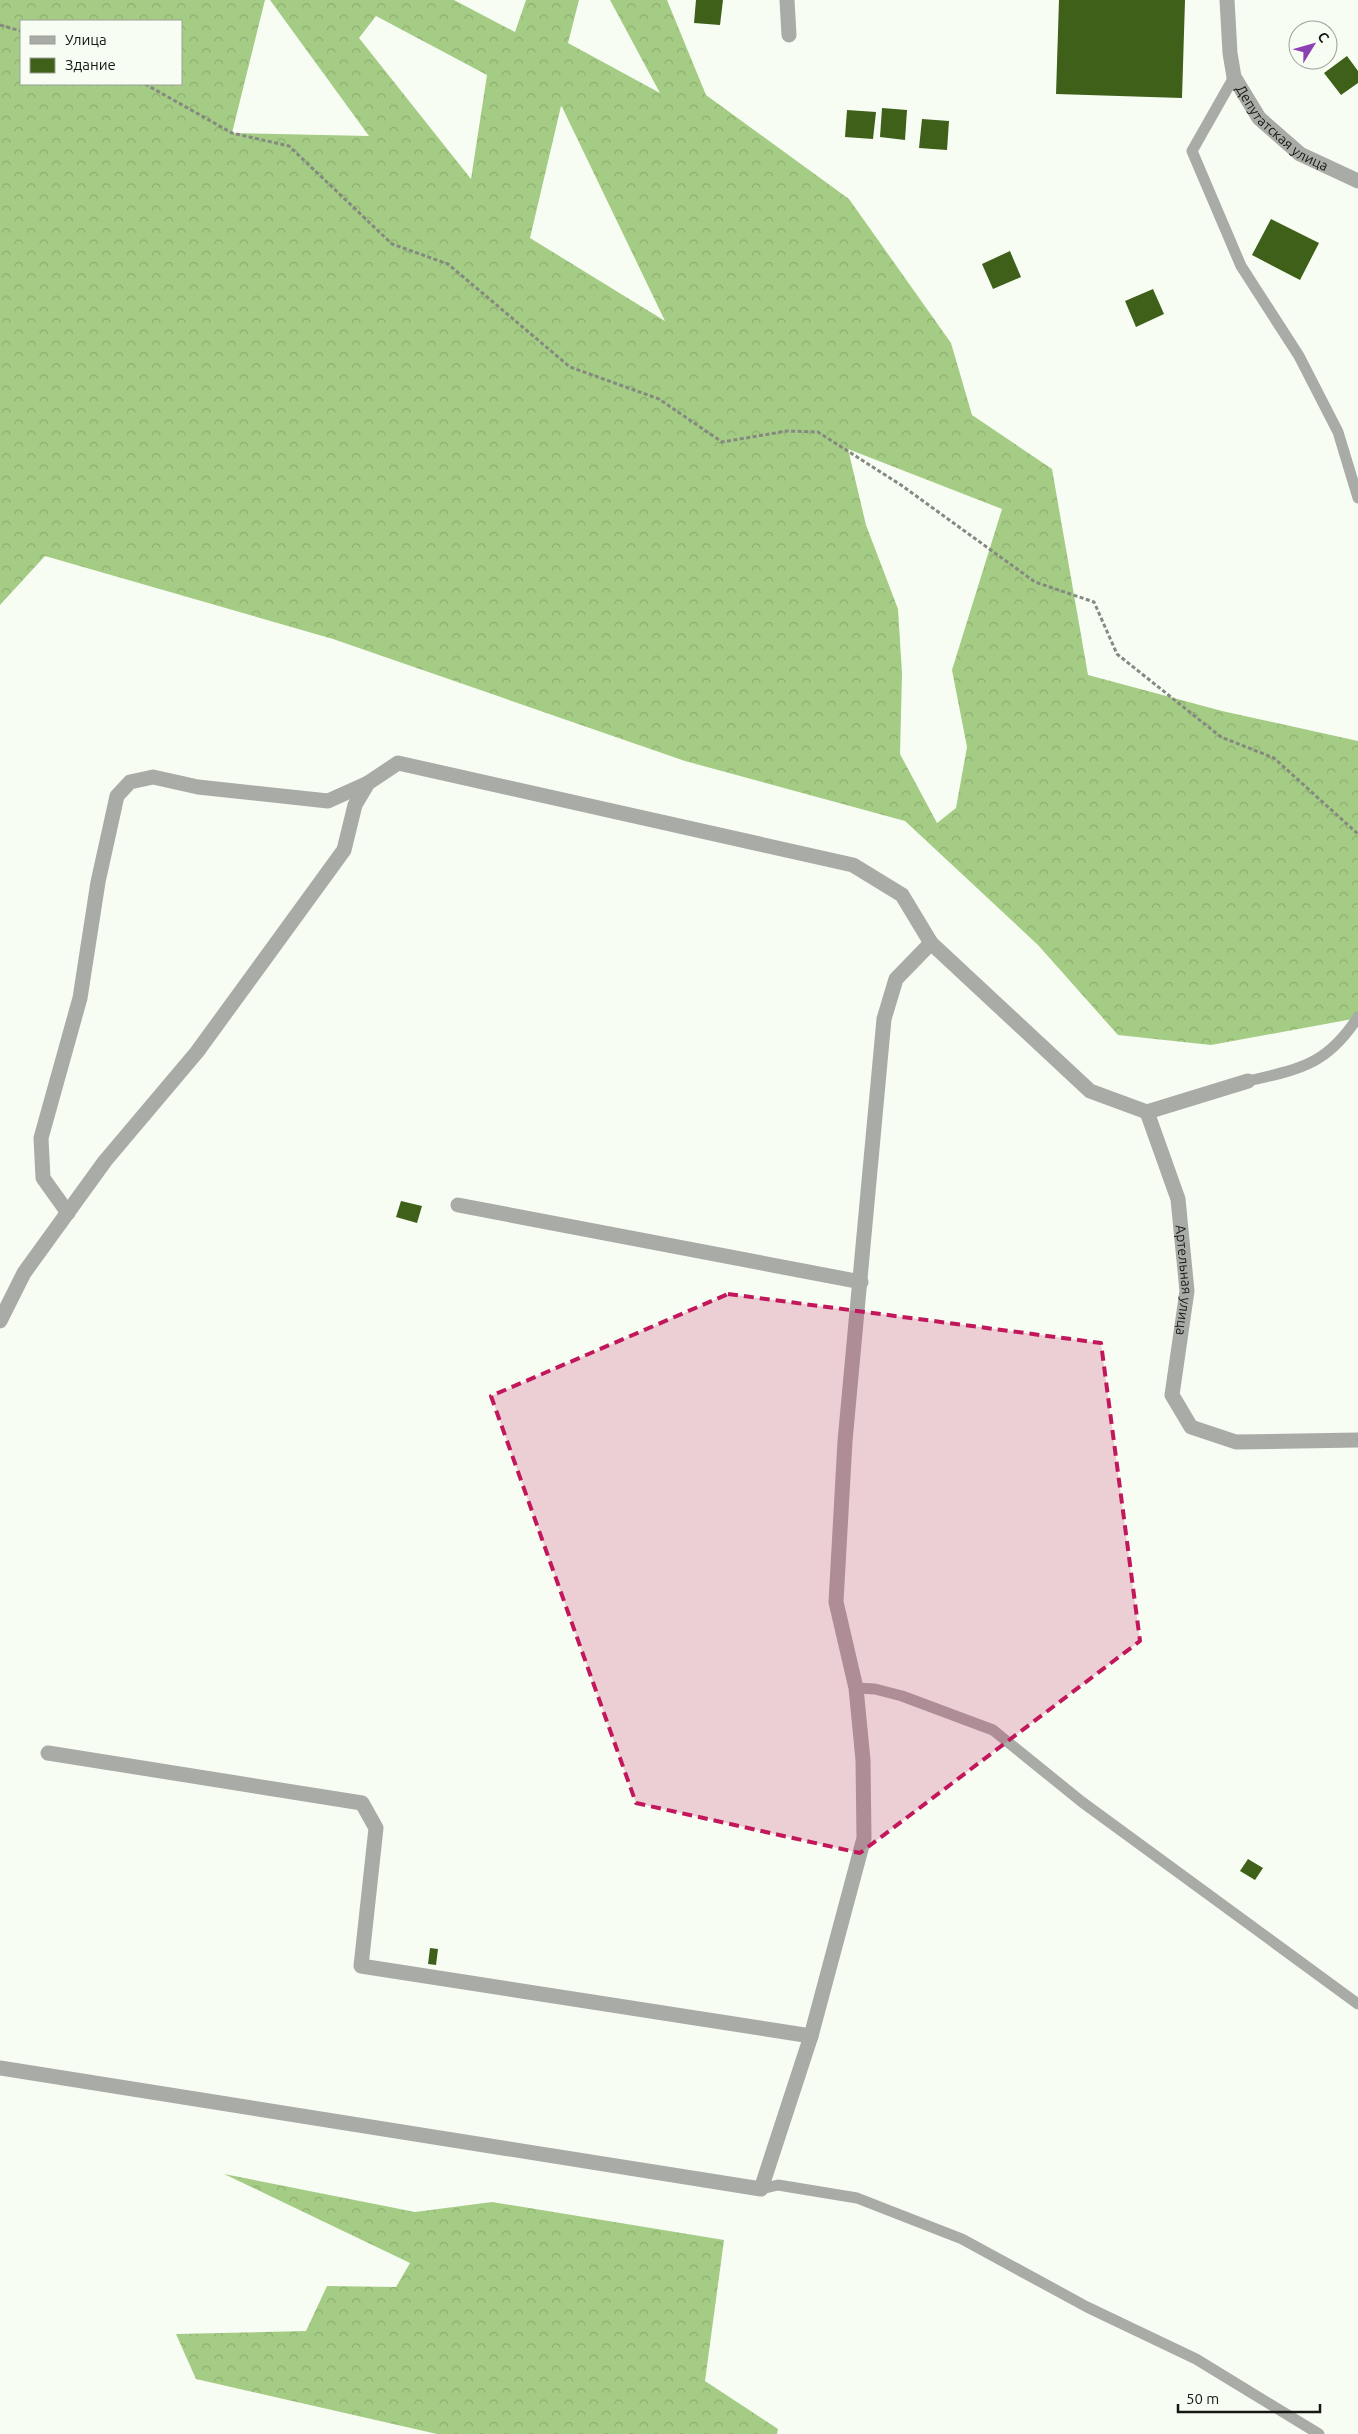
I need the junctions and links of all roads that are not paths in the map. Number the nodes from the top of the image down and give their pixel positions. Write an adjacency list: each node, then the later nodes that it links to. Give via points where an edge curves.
1 (787, 0): 3 (street)
2 (1227, 0): 4 (street, Депутатская улица)
3 (789, 35)
4 (1234, 76): 5 (street, Депутатская улица, via 1259,118 1300,154); 6 (lane, via 1192,151 1241,266 1299,356 1338,432)
5 (1358, 182)
6 (1358, 498)
7 (368, 783): 8 (street, via 398,763 854,866 902,896); 13 (street, via 354,805 344,850 197,1052 105,1161); 13 (street, via 328,801 198,787 153,777 130,782 117,796 98,882 80,998 40,1138 42,1178)
8 (931, 943): 11 (street, via 1090,1091); 14 (street, via 896,979 884,1019)
9 (1358, 1017): 10 (lane, via 1347,1035 1322,1057 1301,1069)
10 (1248, 1081): 11 (street)
11 (1147, 1112): 16 (street, Артельная улица, via 1178,1199 1186,1291 1172,1395 1191,1427 1236,1442)
12 (458, 1205): 14 (street)
13 (68, 1214): 15 (street, via 24,1273)
14 (861, 1282): 17 (street, via 845,1441 836,1602)
15 (0, 1321)
16 (1358, 1440)
17 (856, 1688): 19 (lane, via 902,1696 993,1730 1082,1802); 20 (street, via 863,1760 864,1838)
18 (48, 1753): 20 (street, via 362,1803 376,1828 362,1966)
19 (1358, 2004)
20 (810, 2036): 22 (street)
21 (0, 2068): 22 (street)
22 (761, 2189): 23 (lane, via 778,2185 857,2198 962,2239 1087,2307 1196,2359)
23 (1319, 2434)

